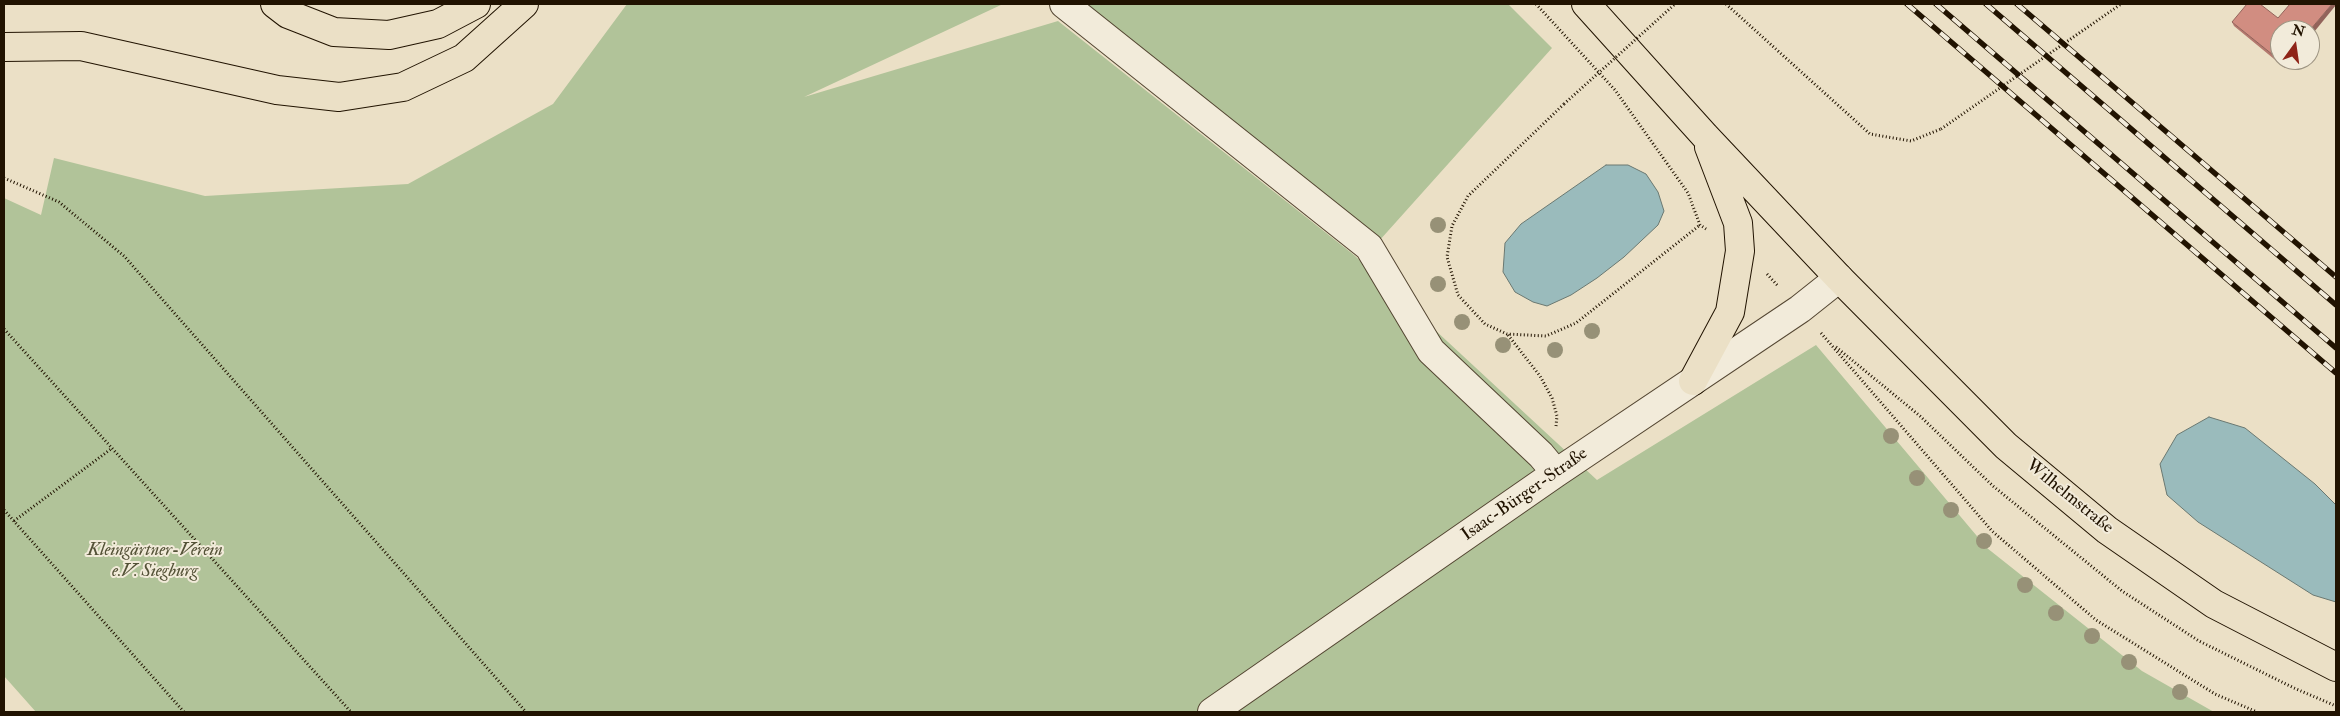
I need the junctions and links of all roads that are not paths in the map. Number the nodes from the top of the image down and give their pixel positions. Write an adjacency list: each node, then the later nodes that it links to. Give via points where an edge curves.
1 (275, 4): 2 (main road, via 288,14 334,32 389,35 438,24)
2 (476, 4)
3 (524, 4): 6 (main road, via 464,58 403,87 339,97 277,90 81,46)
4 (1064, 4): 10 (street, via 1369,247 1431,351)
5 (1586, 4): 7 (main road, Wilhelmstraße)
6 (4, 47)
7 (1705, 136): 8 (main road, Wilhelmstraße); 9 (main road, via 1738,223 1740,251 1730,312)
8 (1839, 278): 9 (street, Isaac-Bürger-Straße, via 1800,309); 11 (main road, Wilhelmstraße, via 2006,446 2107,530 2214,604)
9 (1693, 381): 10 (street, Isaac-Bürger-Straße)
10 (1548, 464): 12 (street, Isaac-Bürger-Straße)
11 (2336, 667)
12 (1212, 712)

